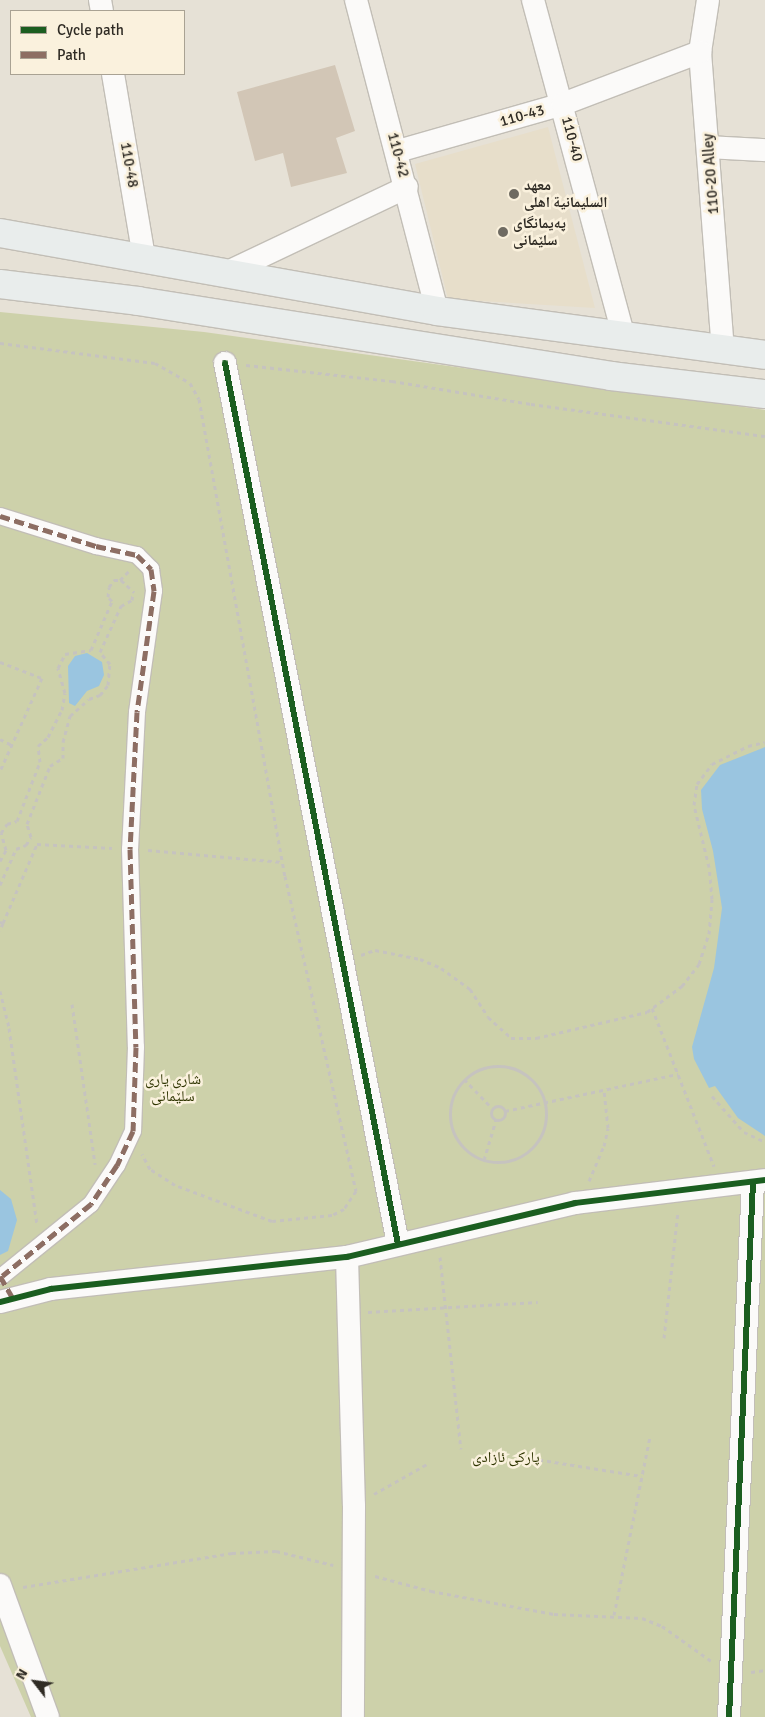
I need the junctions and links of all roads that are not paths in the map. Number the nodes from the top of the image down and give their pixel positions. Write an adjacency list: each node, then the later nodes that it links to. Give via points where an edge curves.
1 (356, 0): 9 (street, 110-42)
2 (533, 0): 6 (street, 110-40)
3 (708, 0): 4 (street, 110-20 Alley)
4 (700, 52): 6 (street, 110-43); 7 (street, 110-20 Alley)
5 (113, 75): 12 (street, 110-48)
6 (563, 104): 9 (street, 110-43); 16 (street, 110-40)
7 (709, 147): 8 (street); 17 (street, 110-20 Alley)
8 (765, 150)
9 (398, 152): 10 (street, 110-42)
10 (406, 187): 13 (street); 15 (street, 110-42)
11 (0, 233): 12 (main road)
12 (144, 257): 13 (main road)
13 (228, 272): 15 (main road)
14 (0, 284): 20 (main road, via 138,301 611,376)
15 (437, 311): 16 (main road)
16 (624, 337): 17 (main road)
17 (723, 349): 18 (main road)
18 (765, 355)
19 (225, 362): 23 (street)
20 (765, 394)
21 (0, 516): 25 (street, via 96,546 137,555 151,569 154,591 137,712 130,849 136,1047 133,1131 91,1204)
22 (759, 1182): 23 (street, via 575,1202); 30 (street)
23 (398, 1244): 24 (street)
24 (347, 1257): 26 (street, via 51,1289); 29 (street, via 354,1506)
25 (1, 1276): 26 (street)
26 (6, 1299)
27 (0, 1585): 28 (street)
28 (48, 1717)
29 (353, 1717)
30 (729, 1717)

